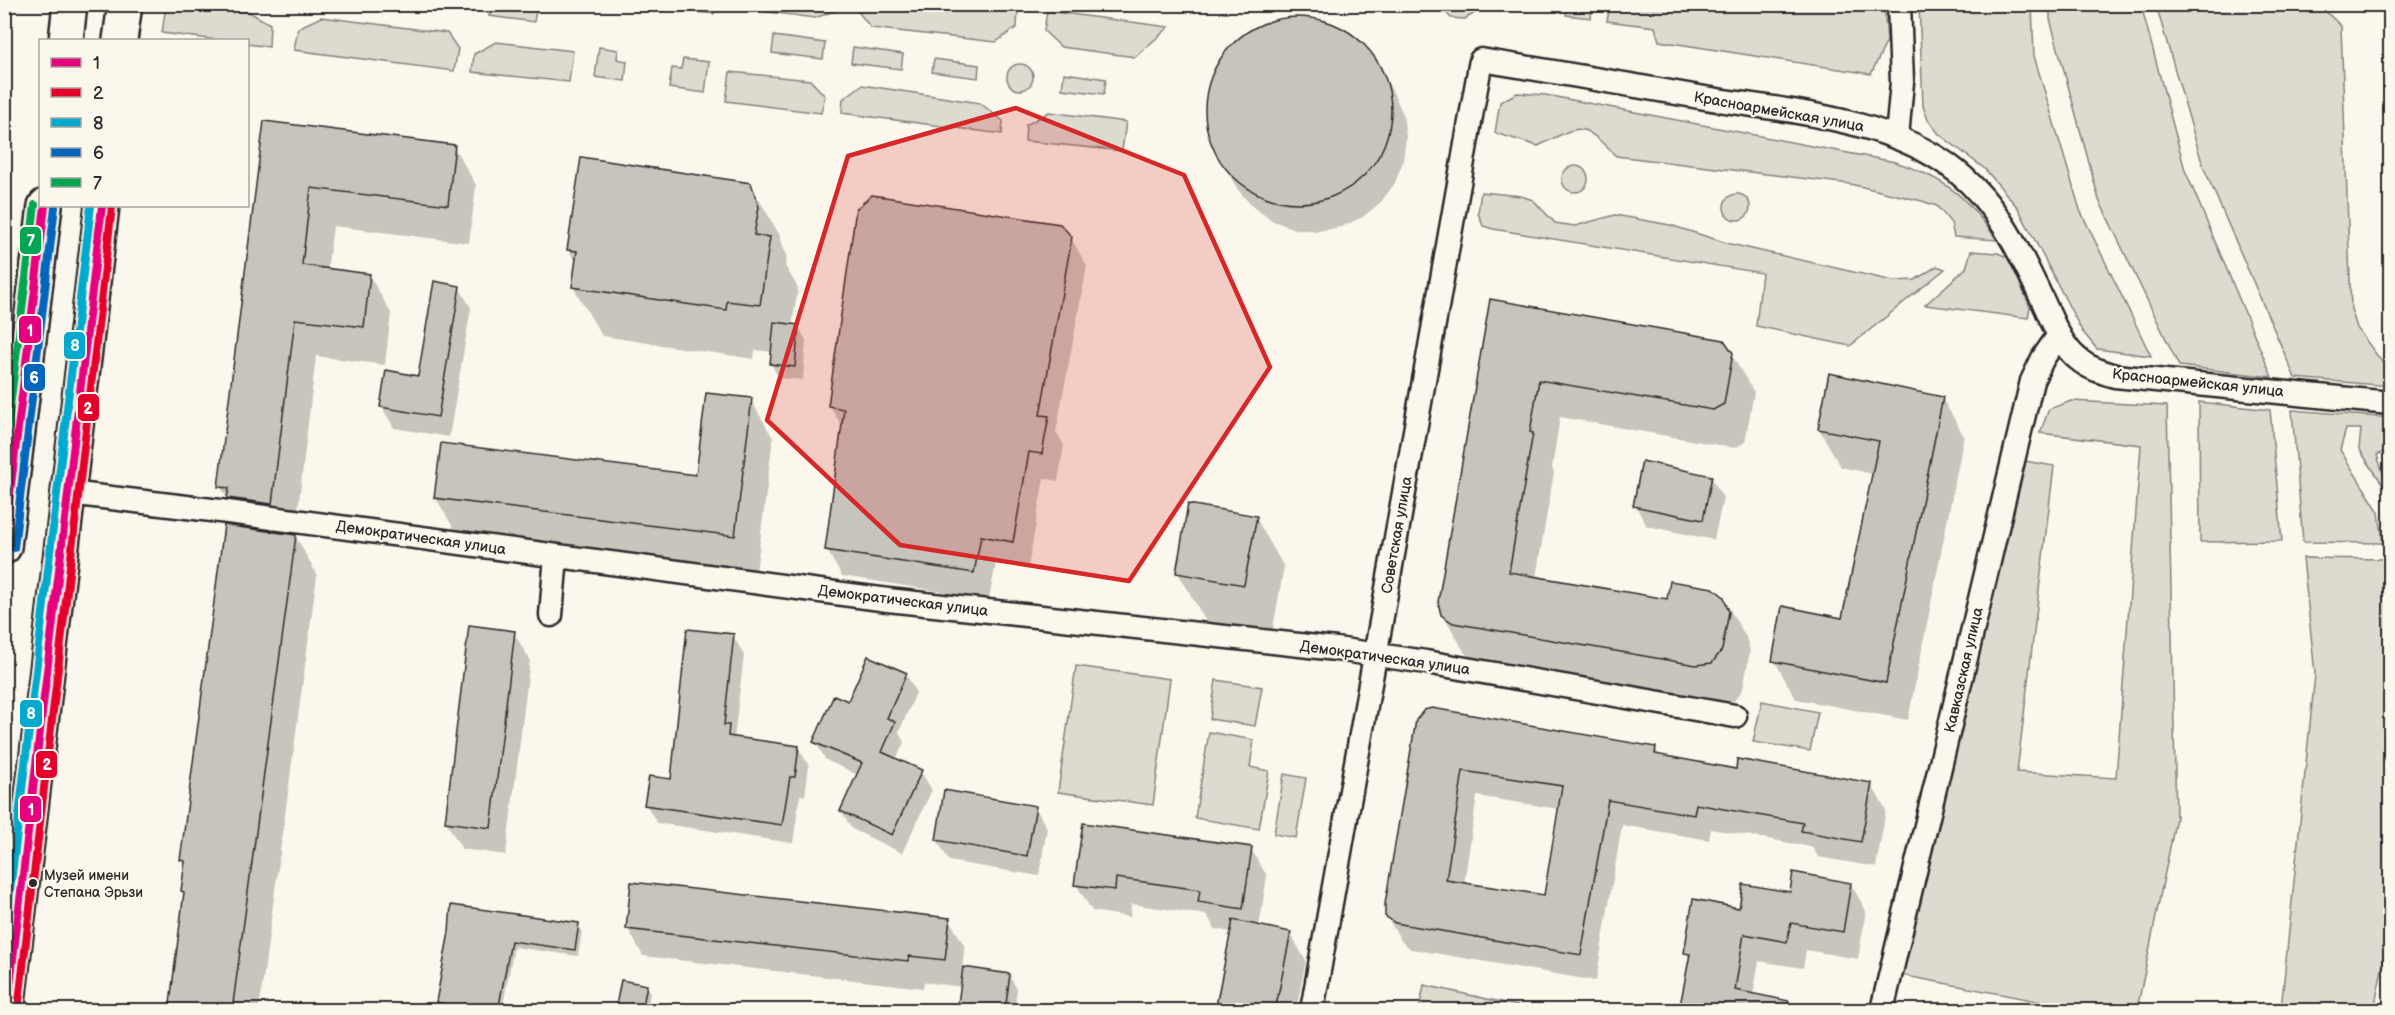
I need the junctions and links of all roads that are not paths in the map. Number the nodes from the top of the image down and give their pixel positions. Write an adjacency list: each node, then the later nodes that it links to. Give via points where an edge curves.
1 (70, 4): 4 (main road)
2 (125, 4): 5 (main road)
3 (1899, 4): 7 (street, via 1902,82)
4 (66, 39)
5 (120, 39)
6 (1481, 60): 7 (street, Красноармейская улица, via 1832,120); 16 (street, Советская улица)
7 (1897, 137): 10 (street, Красноармейская улица, via 1955,170 1989,204 2021,253)
8 (45, 207): 13 (main road)
9 (102, 207): 12 (main road)
10 (2059, 335): 11 (street, Красноармейская улица, via 2077,359 2115,376); 20 (street, Кавказская улица, via 2032,381)
11 (2391, 403)
12 (69, 493): 14 (street, Демократическая улица); 18 (main road)
13 (4, 548)
14 (556, 556): 15 (street); 16 (street, Демократическая улица, via 888,600)
15 (551, 615)
16 (1377, 654): 17 (street, Демократическая улица); 19 (street, Советская улица)
17 (1735, 716)
18 (7, 1011)
19 (1312, 1011)
20 (1882, 1011)

